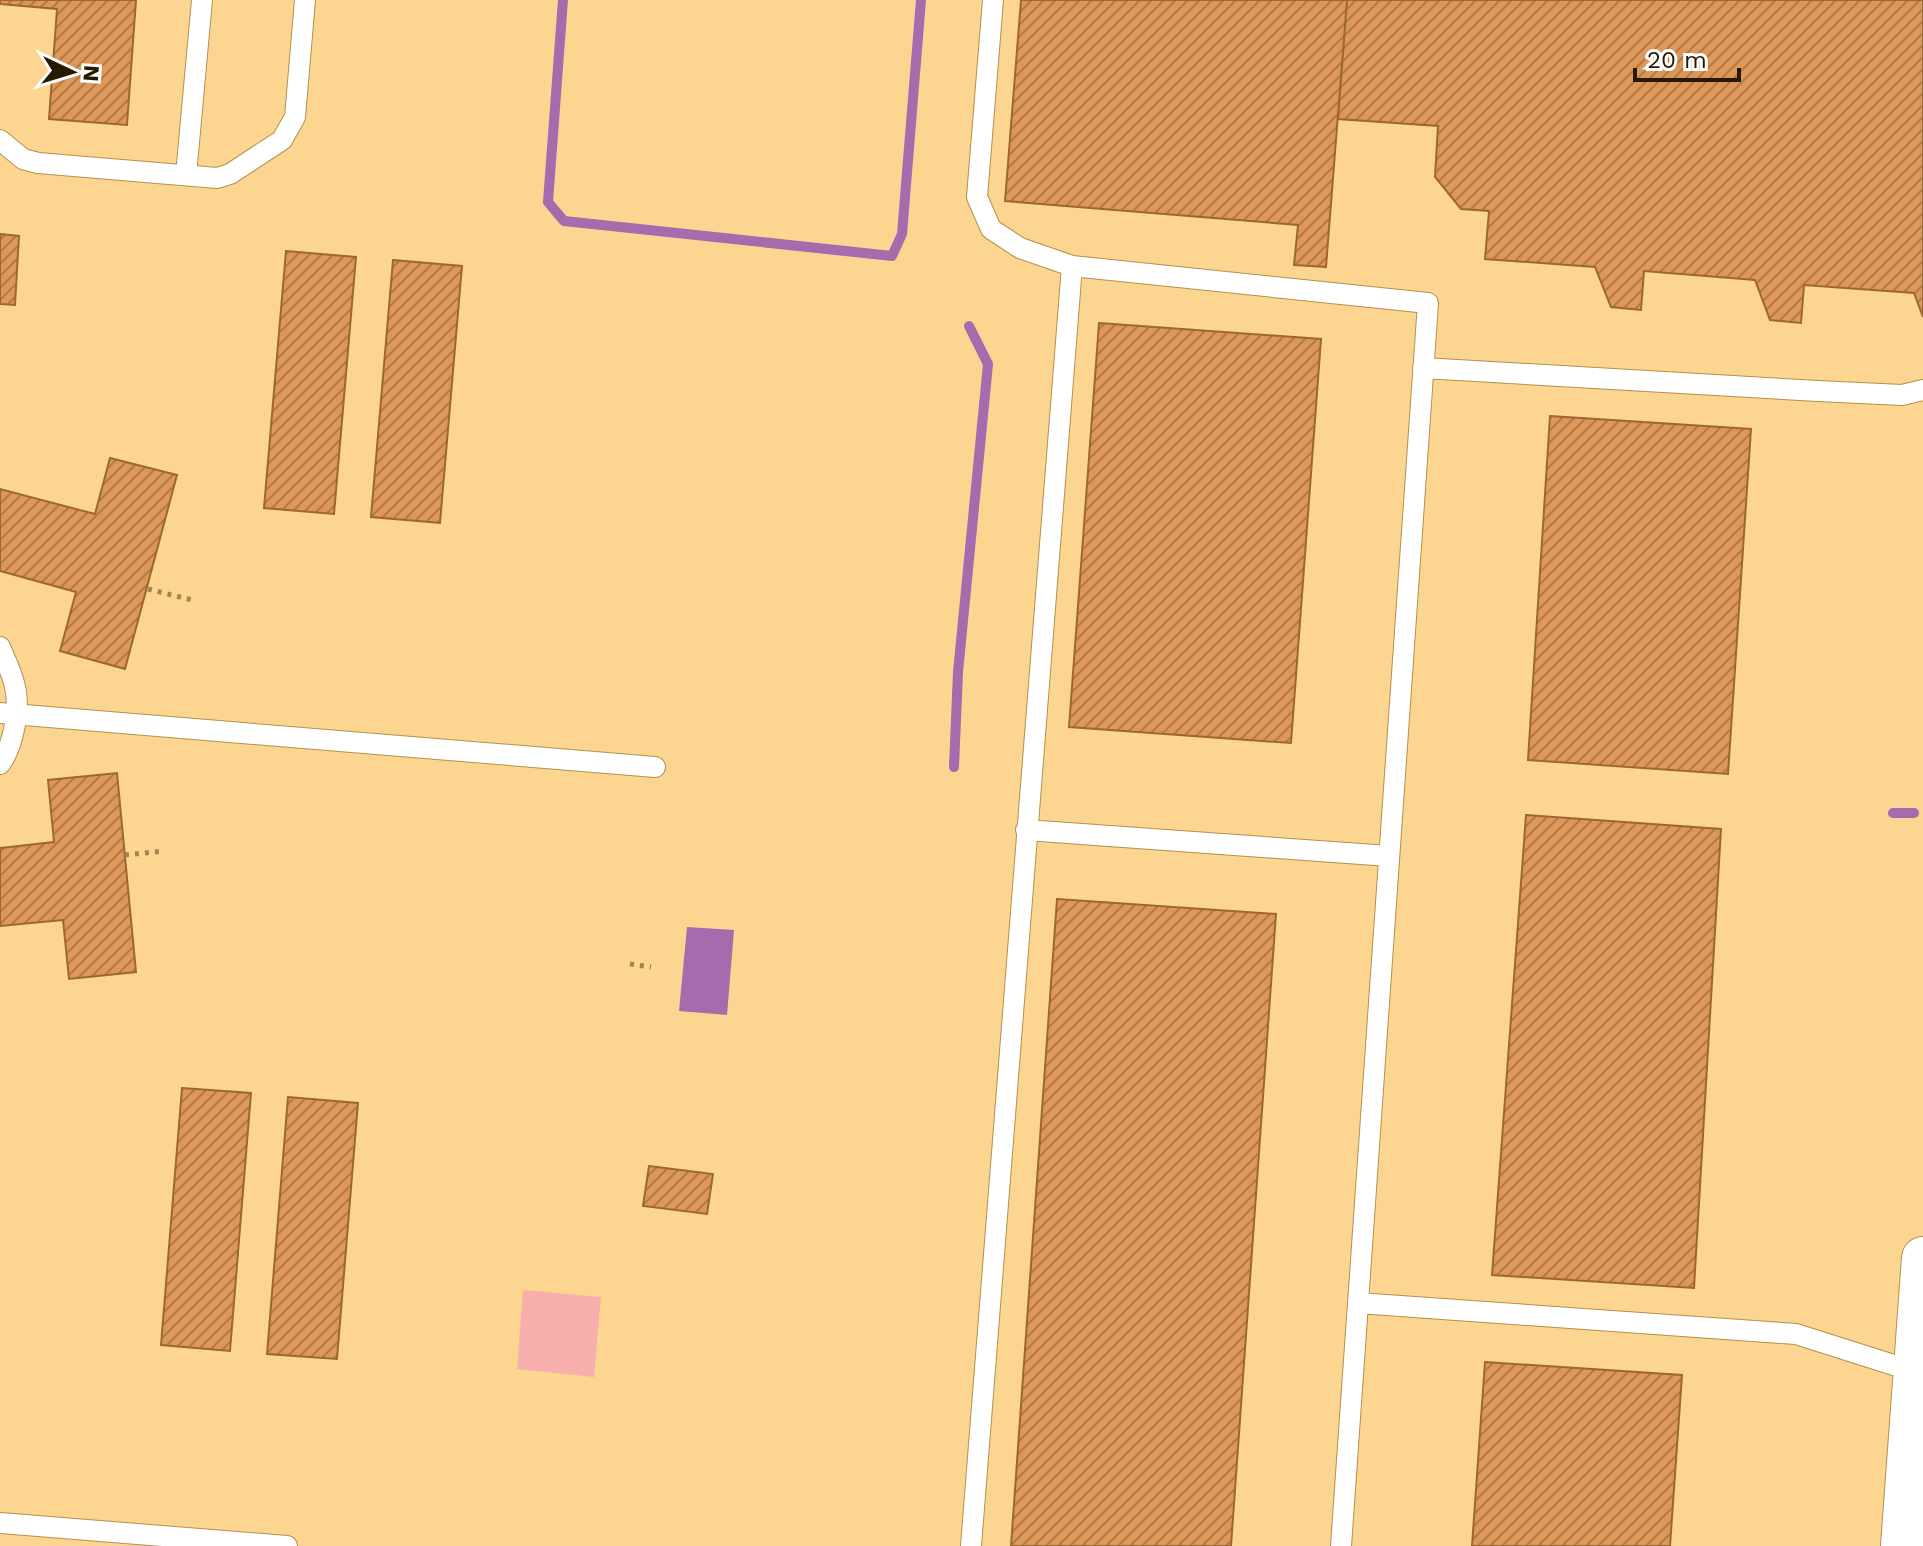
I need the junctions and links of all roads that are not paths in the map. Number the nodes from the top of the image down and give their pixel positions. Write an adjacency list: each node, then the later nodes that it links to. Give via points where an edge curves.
1 (202, 0): 5 (lane)
2 (305, 0): 5 (lane, via 295,117 282,140 230,174)
3 (993, 0): 6 (lane, via 977,197 991,229 1020,248)
4 (0, 140): 5 (lane, via 23,159 38,163)
5 (186, 175)
6 (1072, 266): 7 (lane, via 1428,303); 13 (lane)
7 (1423, 368): 8 (lane, via 1902,395); 14 (lane)
8 (1923, 390)
9 (0, 647): 10 (lane, via 15,685)
10 (8, 714): 11 (lane, via 7,755); 12 (lane)
11 (0, 764)
12 (655, 767)
13 (1026, 830): 14 (lane); 20 (lane)
14 (1389, 856): 16 (lane)
15 (1923, 1258): 17 (street)
16 (1358, 1303): 17 (lane, via 1796,1334); 21 (lane)
17 (1919, 1373): 22 (street)
18 (0, 1523): 19 (lane)
19 (287, 1546)
20 (971, 1546)
21 (1341, 1546)
22 (1902, 1546)

